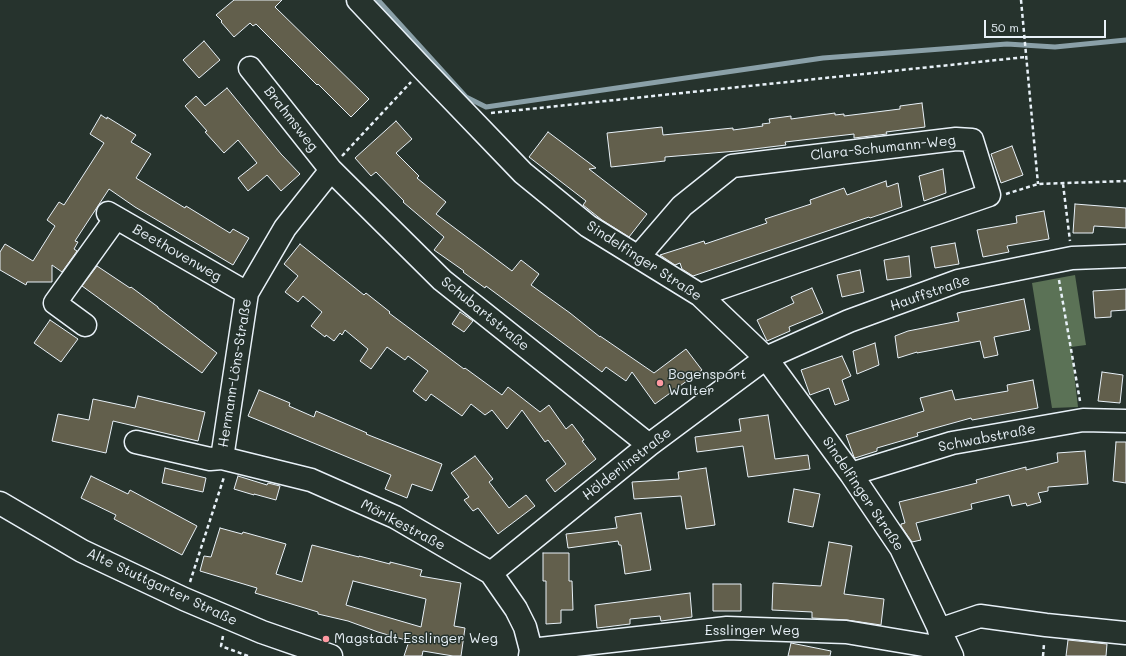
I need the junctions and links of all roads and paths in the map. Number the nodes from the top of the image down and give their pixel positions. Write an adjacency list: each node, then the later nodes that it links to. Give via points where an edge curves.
1 (358, 0): 5 (street, Sindelfinger Straße)
2 (1021, 0): 3 (path)
3 (1026, 57): 6 (path); 9 (path)
4 (250, 68): 7 (street, Brahmsweg)
5 (423, 69): 6 (street, Sindelfinger Straße); 7 (path)
6 (469, 116): 13 (street, Sindelfinger Straße, via 523,173 588,226)
7 (331, 170): 15 (street, Hermann-Löns-Straße, via 286,228); 22 (street, Schubartstraße, via 442,280)
8 (1126, 181): 10 (path)
9 (1038, 184): 10 (path); 11 (path, via 995,198)
10 (1063, 184): 14 (path)
11 (990, 194): 13 (street, Clara-Schumann-Weg, via 972,140 956,139 732,166 682,206); 16 (street)
12 (1126, 256): 14 (street, Hauffstraße)
13 (638, 257): 16 (street, Sindelfinger Straße)
14 (1072, 258): 18 (street, Hauffstraße, via 958,281 850,321); 19 (path, via 1058,273)
15 (247, 293): 17 (street, Beethovenweg, via 112,215 55,303); 23 (street, Hermann-Löns-Straße)
16 (700, 295): 18 (street, Sindelfinger Straße)
17 (85, 325)
18 (766, 358): 22 (street, Hölderlinstraße); 24 (street, Sindelfinger Straße)
19 (1082, 420): 20 (street, Schwabstraße); 24 (street, Schwabstraße, via 952,443)
20 (1126, 421)
21 (136, 442): 23 (street, Mörikestraße, via 210,459)
22 (649, 445): 26 (street, Hölderlinstraße)
23 (222, 458): 26 (street, Mörikestraße, via 311,480 395,517); 27 (path, via 224,475)
24 (851, 474): 30 (street, Sindelfinger Straße, via 901,548)
25 (0, 504): 27 (street, Alte Stuttgarter Straße, via 82,551)
26 (491, 574): 31 (street, Mörikestraße, via 516,609 525,627)
27 (184, 599): 28 (street, Alte Stuttgarter Straße)
28 (226, 618): 32 (path, via 221,646); 33 (street, Alte Stuttgarter Straße)
29 (1126, 633): 30 (street, via 980,616)
30 (946, 645): 31 (street, Esslinger Weg, via 846,632 727,628)
31 (530, 653)
32 (248, 656)
33 (331, 656)

